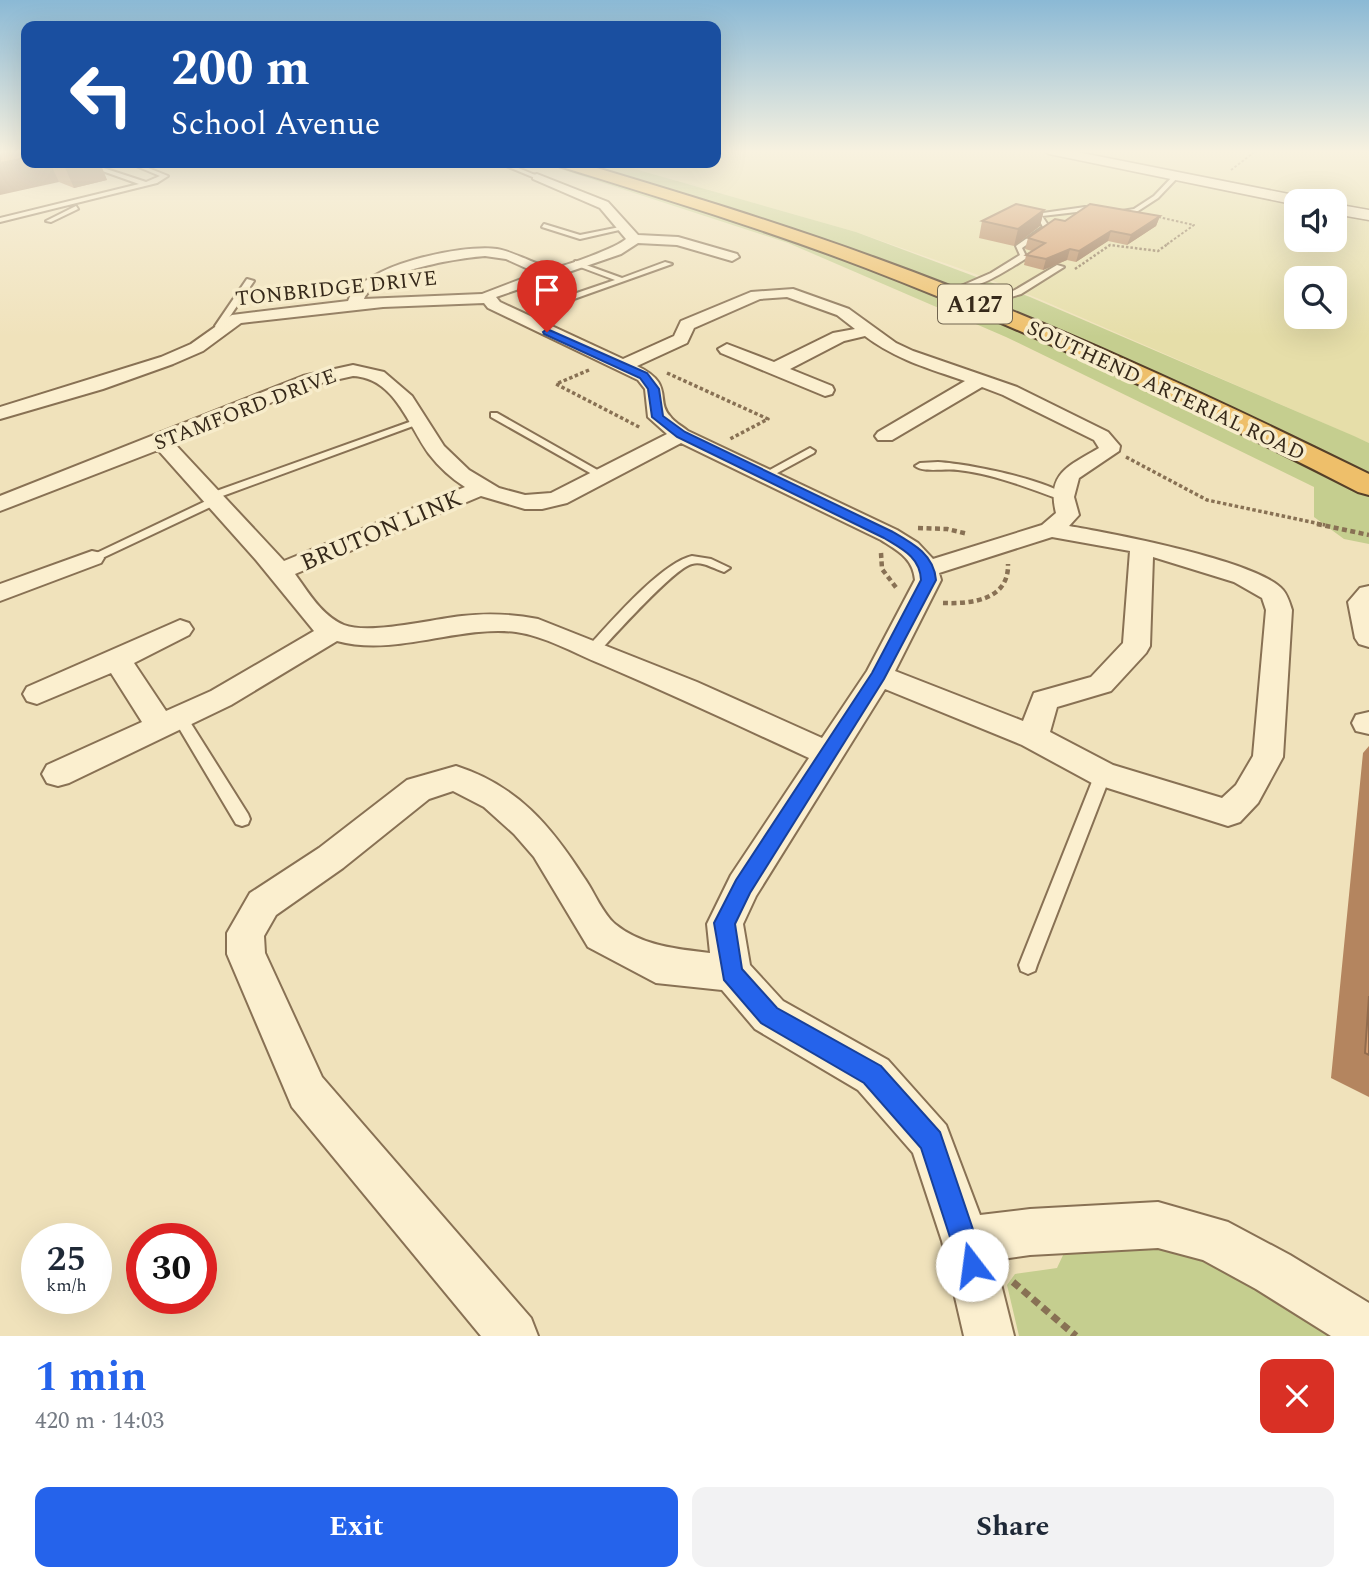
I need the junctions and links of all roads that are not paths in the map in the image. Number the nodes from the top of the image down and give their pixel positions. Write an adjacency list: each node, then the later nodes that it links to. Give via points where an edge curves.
1 (31, 212): 7 (lane)
2 (67, 212): 8 (lane)
3 (611, 212): 10 (street)
4 (721, 212): 41 (highway, SOUTHEND ARTERIAL ROAD / A127, via 980,306 1117,364)
5 (755, 212): 18 (highway, SOUTHEND ARTERIAL ROAD / A127)
6 (1059, 212): 18 (lane, via 1038,215 1047,228 1018,247 1024,256)
7 (0, 220)
8 (49, 221)
9 (544, 226): 10 (lane, via 580,237)
10 (629, 233): 11 (street); 12 (street, via 628,245)
11 (732, 257)
12 (578, 263): 15 (street); 17 (lane)
13 (668, 264): 17 (lane)
14 (1060, 267): 21 (lane)
15 (549, 273): 19 (street); 22 (street, via 496,252 428,262 396,270 363,288)
16 (250, 281): 23 (lane)
17 (621, 281): 20 (lane)
18 (965, 286): 21 (highway, SOUTHEND ARTERIAL ROAD / A127)
19 (488, 298): 22 (street, TONBRIDGE DRIVE); 26 (street, via 504,312)
20 (571, 298)
21 (998, 299): 37 (highway, SOUTHEND ARTERIAL ROAD / A127, via 1130,354)
22 (354, 307): 23 (street, TONBRIDGE DRIVE, via 238,318)
23 (219, 326): 30 (street, TONBRIDGE DRIVE, via 192,350)
24 (867, 331): 26 (street, via 832,307 788,292 771,292 687,325 681,339); 27 (street, via 839,337); 28 (street, via 907,355)
25 (727, 349): 27 (street)
26 (619, 364): 34 (street, via 644,376 654,389 658,417)
27 (775, 369): 29 (street)
28 (981, 380): 33 (street); 43 (street, via 1101,436 1110,446 1109,451 1069,475)
29 (825, 390)
30 (0, 414)
31 (494, 415): 39 (lane)
32 (419, 422): 35 (street, STAMFORD DRIVE, via 406,399 377,375 341,370); 42 (street, STAMFORD DRIVE, via 445,460); 44 (lane)
33 (885, 436)
34 (674, 438): 39 (street, STAMFORD DRIVE); 40 (street)
35 (154, 444): 44 (street, via 164,444); 45 (street, STAMFORD DRIVE)
36 (810, 451): 40 (lane)
37 (1369, 465)
38 (920, 466): 43 (lane, via 987,473)
39 (603, 476): 42 (street, STAMFORD DRIVE, via 547,502 508,501)
40 (764, 476): 50 (street, via 894,538 915,551)
41 (1369, 486)
42 (482, 488): 51 (street, BRUTON LINK)
43 (1063, 497): 46 (street, via 1068,515)
44 (213, 498): 48 (lane); 51 (street)
45 (0, 504)
46 (1050, 530): 47 (street); 50 (street)
47 (1142, 546): 62 (street, via 1136,646 1101,684 1044,700); 65 (street, via 1243,576 1273,594 1279,610 1268,757 1247,794 1228,813)
48 (92, 558): 52 (street)
49 (724, 568): 57 (lane, via 698,559 686,561)
50 (928, 568): 59 (street, via 919,600)
51 (279, 572): 55 (street, via 318,620)
52 (0, 593)
53 (1369, 594): 56 (street, via 1361,602)
54 (180, 629): 58 (street)
55 (334, 631): 57 (street, via 387,635 513,621); 61 (street)
56 (1369, 638)
57 (592, 651): 63 (street)
58 (117, 660): 60 (street); 61 (street)
59 (878, 676): 62 (street); 63 (street)
60 (37, 694)
61 (171, 723): 64 (street); 66 (lane)
62 (1033, 737): 65 (street)
63 (827, 753): 68 (street, via 725,923)
64 (58, 774)
65 (1103, 774): 67 (lane)
66 (242, 819)
67 (1028, 965)
68 (732, 973): 69 (street, via 769,1015 873,1074 931,1140); 71 (street, via 656,965 601,935 546,847 526,824 495,798 456,778 418,789 331,858 262,904 246,933 246,954 307,1092)
69 (966, 1241): 70 (street, via 1030,1232 1158,1225 1211,1239); 72 (street)
70 (1369, 1331)
71 (513, 1336)
72 (989, 1336)

